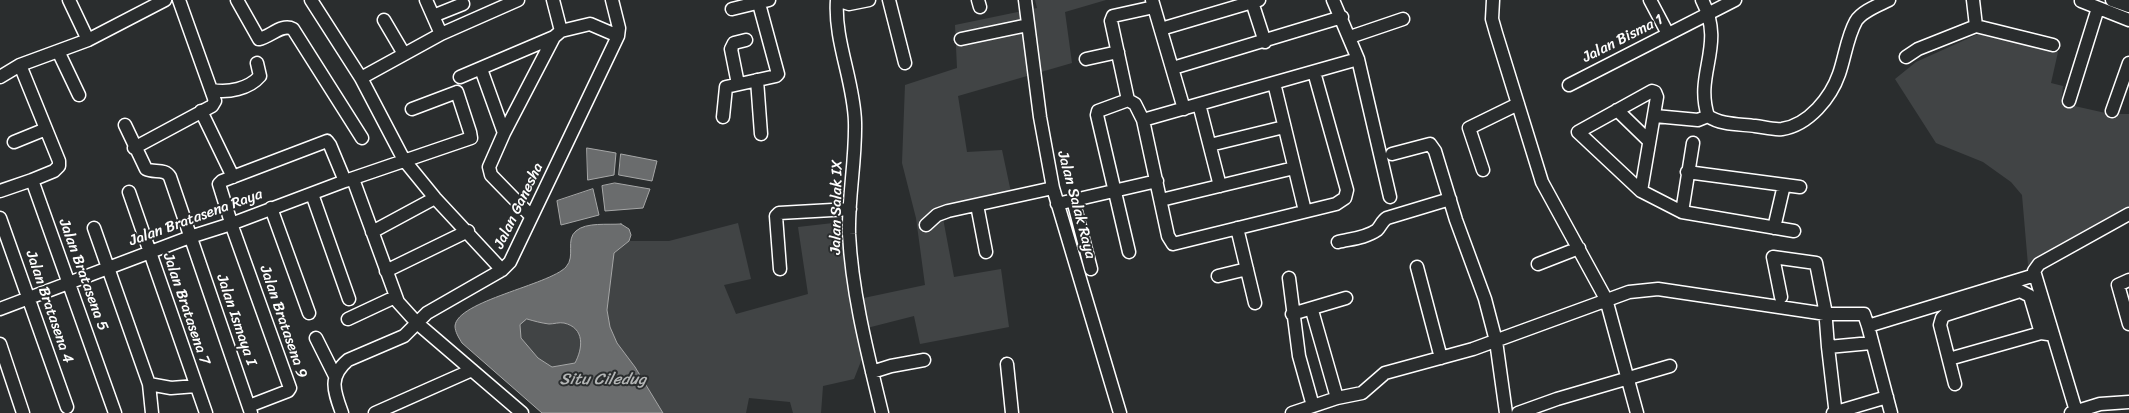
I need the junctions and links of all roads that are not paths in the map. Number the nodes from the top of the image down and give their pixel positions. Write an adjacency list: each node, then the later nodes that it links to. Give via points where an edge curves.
1 (69, 0): 46 (street)
2 (165, 0): 46 (street)
3 (180, 0): 71 (street)
4 (236, 0): 91 (street, via 258,39 282,28 290,27 293,30)
5 (311, 0): 66 (street)
6 (426, 0): 32 (street)
7 (518, 0): 26 (street)
8 (553, 0): 42 (street)
9 (612, 0): 44 (street, via 619,28)
10 (837, 0): 11 (street, via 849,4); 123 (street, Jalan Salak IX, via 836,22 855,122)
11 (869, 0)
12 (889, 0): 58 (street)
13 (1025, 0): 38 (street, Jalan Salak Raya)
14 (1333, 0): 33 (street)
15 (1493, 0): 76 (street, via 1492,19)
16 (1650, 0): 43 (street)
17 (1702, 0): 31 (street)
18 (1735, 0): 31 (street, Jalan Bisma 1)
19 (1889, 0): 83 (street, via 1856,20 1831,92 1808,118 1777,129 1722,122)
20 (1973, 0): 39 (street)
21 (2112, 0): 28 (street)
22 (762, 1): 30 (street); 67 (street, via 778,74)
23 (1256, 1): 40 (street); 49 (street)
24 (2081, 1): 29 (street)
25 (462, 2): 32 (street); 36 (street)
26 (506, 2): 36 (street)
27 (1153, 4): 40 (street); 52 (street, via 1113,16 1111,21)
28 (2129, 6)
29 (2098, 8): 37 (street); 74 (street)
30 (732, 9)
31 (1709, 12): 43 (street, Jalan Bisma 1); 83 (street, via 1712,39 1703,97)
32 (433, 16): 41 (street)
33 (1342, 17): 45 (street); 49 (street)
34 (1402, 19): 45 (street)
35 (384, 20): 53 (street)
36 (469, 20): 41 (street)
37 (2129, 20)
38 (1028, 25): 48 (street); 109 (street, Jalan Salak Raya, via 1040,117)
39 (1976, 26): 50 (street); 54 (street, via 1930,43)
40 (1161, 29): 61 (street)
41 (441, 34): 53 (street)
42 (557, 34): 44 (street, via 590,24); 62 (street); 89 (street)
43 (1668, 34): 70 (street, Jalan Bisma 1)
44 (618, 36): 127 (street, Jalan Ganesha)
45 (1350, 37): 56 (street)
46 (88, 40): 51 (street)
47 (746, 40): 69 (street, via 734,43 731,49)
48 (961, 40)
49 (1265, 42): 61 (street)
50 (2053, 45)
51 (58, 51): 60 (street); 72 (street)
52 (1118, 52): 55 (street); 73 (street)
53 (404, 54): 66 (street)
54 (1906, 57)
55 (1086, 59)
56 (1358, 59): 63 (street); 115 (street)
57 (257, 63): 71 (street, via 260,76 253,82 232,91)
58 (905, 63)
59 (2129, 63): 81 (street)
60 (20, 65): 64 (street); 88 (street)
61 (1173, 68): 77 (street)
62 (482, 69): 65 (street); 89 (street)
63 (1314, 72): 68 (street); 124 (street, via 1346,193 1345,198 1336,204)
64 (0, 77)
65 (460, 77)
66 (361, 78): 98 (street)
67 (757, 80): 69 (street); 90 (street)
68 (1274, 83): 75 (street); 87 (street)
69 (738, 84): 84 (street, via 726,87)
70 (1569, 85)
71 (212, 90): 80 (street, via 215,101 212,106)
72 (79, 96)
73 (1128, 100): 85 (street, via 1135,104); 110 (street, via 1098,111)
74 (2069, 101)
75 (1199, 104): 77 (street); 95 (street)
76 (1518, 104): 100 (street, via 1469,128); 139 (street, via 1545,188)
77 (1184, 108): 85 (street)
78 (412, 109): 98 (street, Jalan Bratasena Raya, via 457,92 471,138)
79 (1617, 110): 82 (street, via 1652,91 1657,97); 92 (street); 112 (street, via 1578,132)
80 (201, 111): 96 (street); 102 (street)
81 (2112, 111)
82 (1655, 116): 83 (street, via 1698,120); 92 (street)
83 (1708, 116)
84 (723, 117)
85 (1143, 120): 105 (street)
86 (125, 125): 96 (street)
87 (1284, 127): 95 (street); 99 (street)
88 (46, 129): 93 (street); 103 (street, via 59,166 54,171)
89 (504, 132): 127 (street, via 489,167 491,175)
90 (761, 134)
91 (362, 138)
92 (1649, 141): 112 (street)
93 (14, 142)
94 (1693, 143): 101 (street)
95 (1210, 145): 107 (street)
96 (134, 148): 137 (street, Jalan Ismaya I, via 146,169 168,173)
97 (1392, 154): 117 (street, via 1430,144 1434,146)
98 (404, 160): 104 (street, Jalan Bratasena Raya); 116 (street)
99 (1294, 168): 107 (street); 124 (street)
100 (1483, 170)
101 (1687, 172): 106 (street); 125 (street)
102 (233, 177): 104 (street, via 327,141); 129 (street, via 219,184)
103 (32, 180): 111 (street); 155 (street, Jalan Bratasena 5)
104 (349, 180): 114 (street, Jalan Bratasena Raya); 136 (street)
105 (1157, 181): 110 (street); 119 (street)
106 (1784, 184): 108 (street); 133 (street)
107 (1220, 186): 119 (street)
108 (1800, 186)
109 (1053, 188): 120 (street, Jalan Salak Raya); 121 (street)
110 (1114, 190): 118 (street); 142 (street)
111 (0, 191)
112 (1641, 191): 125 (street)
113 (129, 192): 140 (street, Jalan Bratasena 7)
114 (312, 194): 122 (street, Jalan Bratasena Raya); 160 (street)
115 (1390, 197)
116 (435, 198): 134 (street); 136 (street)
117 (1450, 199): 138 (street, via 1387,218 1371,233); 175 (street, via 1485,299)
118 (1073, 200): 120 (street); 147 (street)
119 (1161, 200): 132 (street, via 1168,236 1173,244)
120 (1057, 204): 209 (street, Jalan Salak Raya)
121 (976, 205): 130 (street, via 937,215); 141 (street)
122 (271, 208): 129 (street, Jalan Bratasena Raya); 164 (street)
123 (850, 209): 146 (street, via 779,213 776,216); 186 (street, Jalan Salak IX, via 852,266)
124 (1305, 211): 132 (street)
125 (1682, 212): 133 (street)
126 (2129, 214): 151 (street, via 2039,264)
127 (531, 216): 149 (street, Jalan Ganesha, via 510,262)
128 (0, 218): 157 (street, Jalan Bratasena 4)
129 (231, 224): 137 (street, Jalan Bratasena Raya); 197 (street, Jalan Bratasena 9, via 290,388)
130 (926, 225)
131 (94, 228): 144 (street)
132 (1237, 228): 148 (street)
133 (1774, 228): 135 (street)
134 (468, 231): 149 (street); 150 (street)
135 (1794, 231)
136 (372, 232): 150 (street)
137 (190, 237): 140 (street, Jalan Bratasena Raya); 197 (street, Jalan Ismaya I)
138 (1338, 242)
139 (1579, 248): 143 (street); 161 (street)
140 (150, 252): 144 (street, Jalan Bratasena Raya); 191 (street, Jalan Bratasena 7)
141 (986, 252)
142 (1129, 252)
143 (1538, 264)
144 (107, 267): 155 (street, Jalan Bratasena Raya); 189 (street)
145 (1417, 267): 180 (street)
146 (780, 269)
147 (1091, 269)
148 (1247, 269): 152 (street); 162 (street)
149 (502, 270): 170 (street, Jalan Ganesha, via 427,313)
150 (386, 271): 156 (street)
151 (2035, 275): 171 (street); 174 (street)
152 (1218, 276)
153 (1289, 278): 165 (street)
154 (2129, 280): 168 (street, via 2118,285)
155 (70, 283): 157 (street, Jalan Bratasena Raya); 201 (street, Jalan Bratasena 5)
156 (395, 297): 169 (street); 170 (street)
157 (29, 298): 163 (street, Jalan Bratasena Raya); 196 (street, Jalan Bratasena 4)
158 (1346, 298): 165 (street)
159 (1781, 298): 167 (street, via 1773,257 1816,263)
160 (349, 299)
161 (1606, 299): 167 (street, via 1629,292 1658,289); 175 (street); 188 (street)
162 (1255, 303)
163 (0, 309)
164 (309, 313)
165 (1292, 314): 195 (street, via 1299,356)
166 (1313, 314): 193 (street)
167 (1826, 317): 171 (street, via 1864,314); 178 (street)
168 (2128, 317)
169 (348, 319)
170 (417, 323): 185 (street); 187 (street, Jalan Ganesha, via 404,336 348,360 337,370)
171 (1868, 326): 176 (street)
172 (2041, 333): 174 (street, via 2050,334); 181 (street); 181 (street, via 2032,300 2026,293 2020,292 1945,315 1940,325)
173 (316, 338): 187 (street)
174 (2054, 338): 199 (street)
175 (1496, 341): 180 (street); 211 (street)
176 (1868, 343): 178 (street); 192 (street)
177 (0, 344): 179 (street)
178 (1828, 347): 198 (street)
179 (2, 358): 200 (street)
180 (1441, 358): 193 (street, via 1385,373 1362,393)
181 (1949, 359): 190 (street)
182 (924, 360): 186 (street)
183 (1007, 364): 208 (street)
184 (1670, 366): 188 (street)
185 (472, 370): 205 (street); 206 (street)
186 (872, 372): 207 (street, Jalan Salak IX)
187 (335, 376): 204 (street, via 335,390)
188 (1627, 377): 212 (street); 213 (street)
189 (149, 384): 191 (street, via 171,388); 202 (street)
190 (1955, 384)
191 (196, 386): 203 (street, Jalan Bratasena 7)
192 (1883, 396): 198 (street); 214 (street)
193 (1337, 398): 195 (street)
194 (2129, 402): 199 (street, via 2100,404)
195 (1313, 406): 210 (street)
196 (66, 408)
197 (250, 410)
198 (1834, 410)
199 (2073, 412)
200 (23, 413)
201 (115, 413)
202 (152, 413)
203 (206, 413)
204 (342, 413)
205 (375, 413)
206 (521, 413)
207 (882, 413)
208 (1012, 413)
209 (1120, 413)
210 (1292, 413)
211 (1506, 413)
212 (1518, 413)
213 (1637, 413)
214 (1891, 413)

